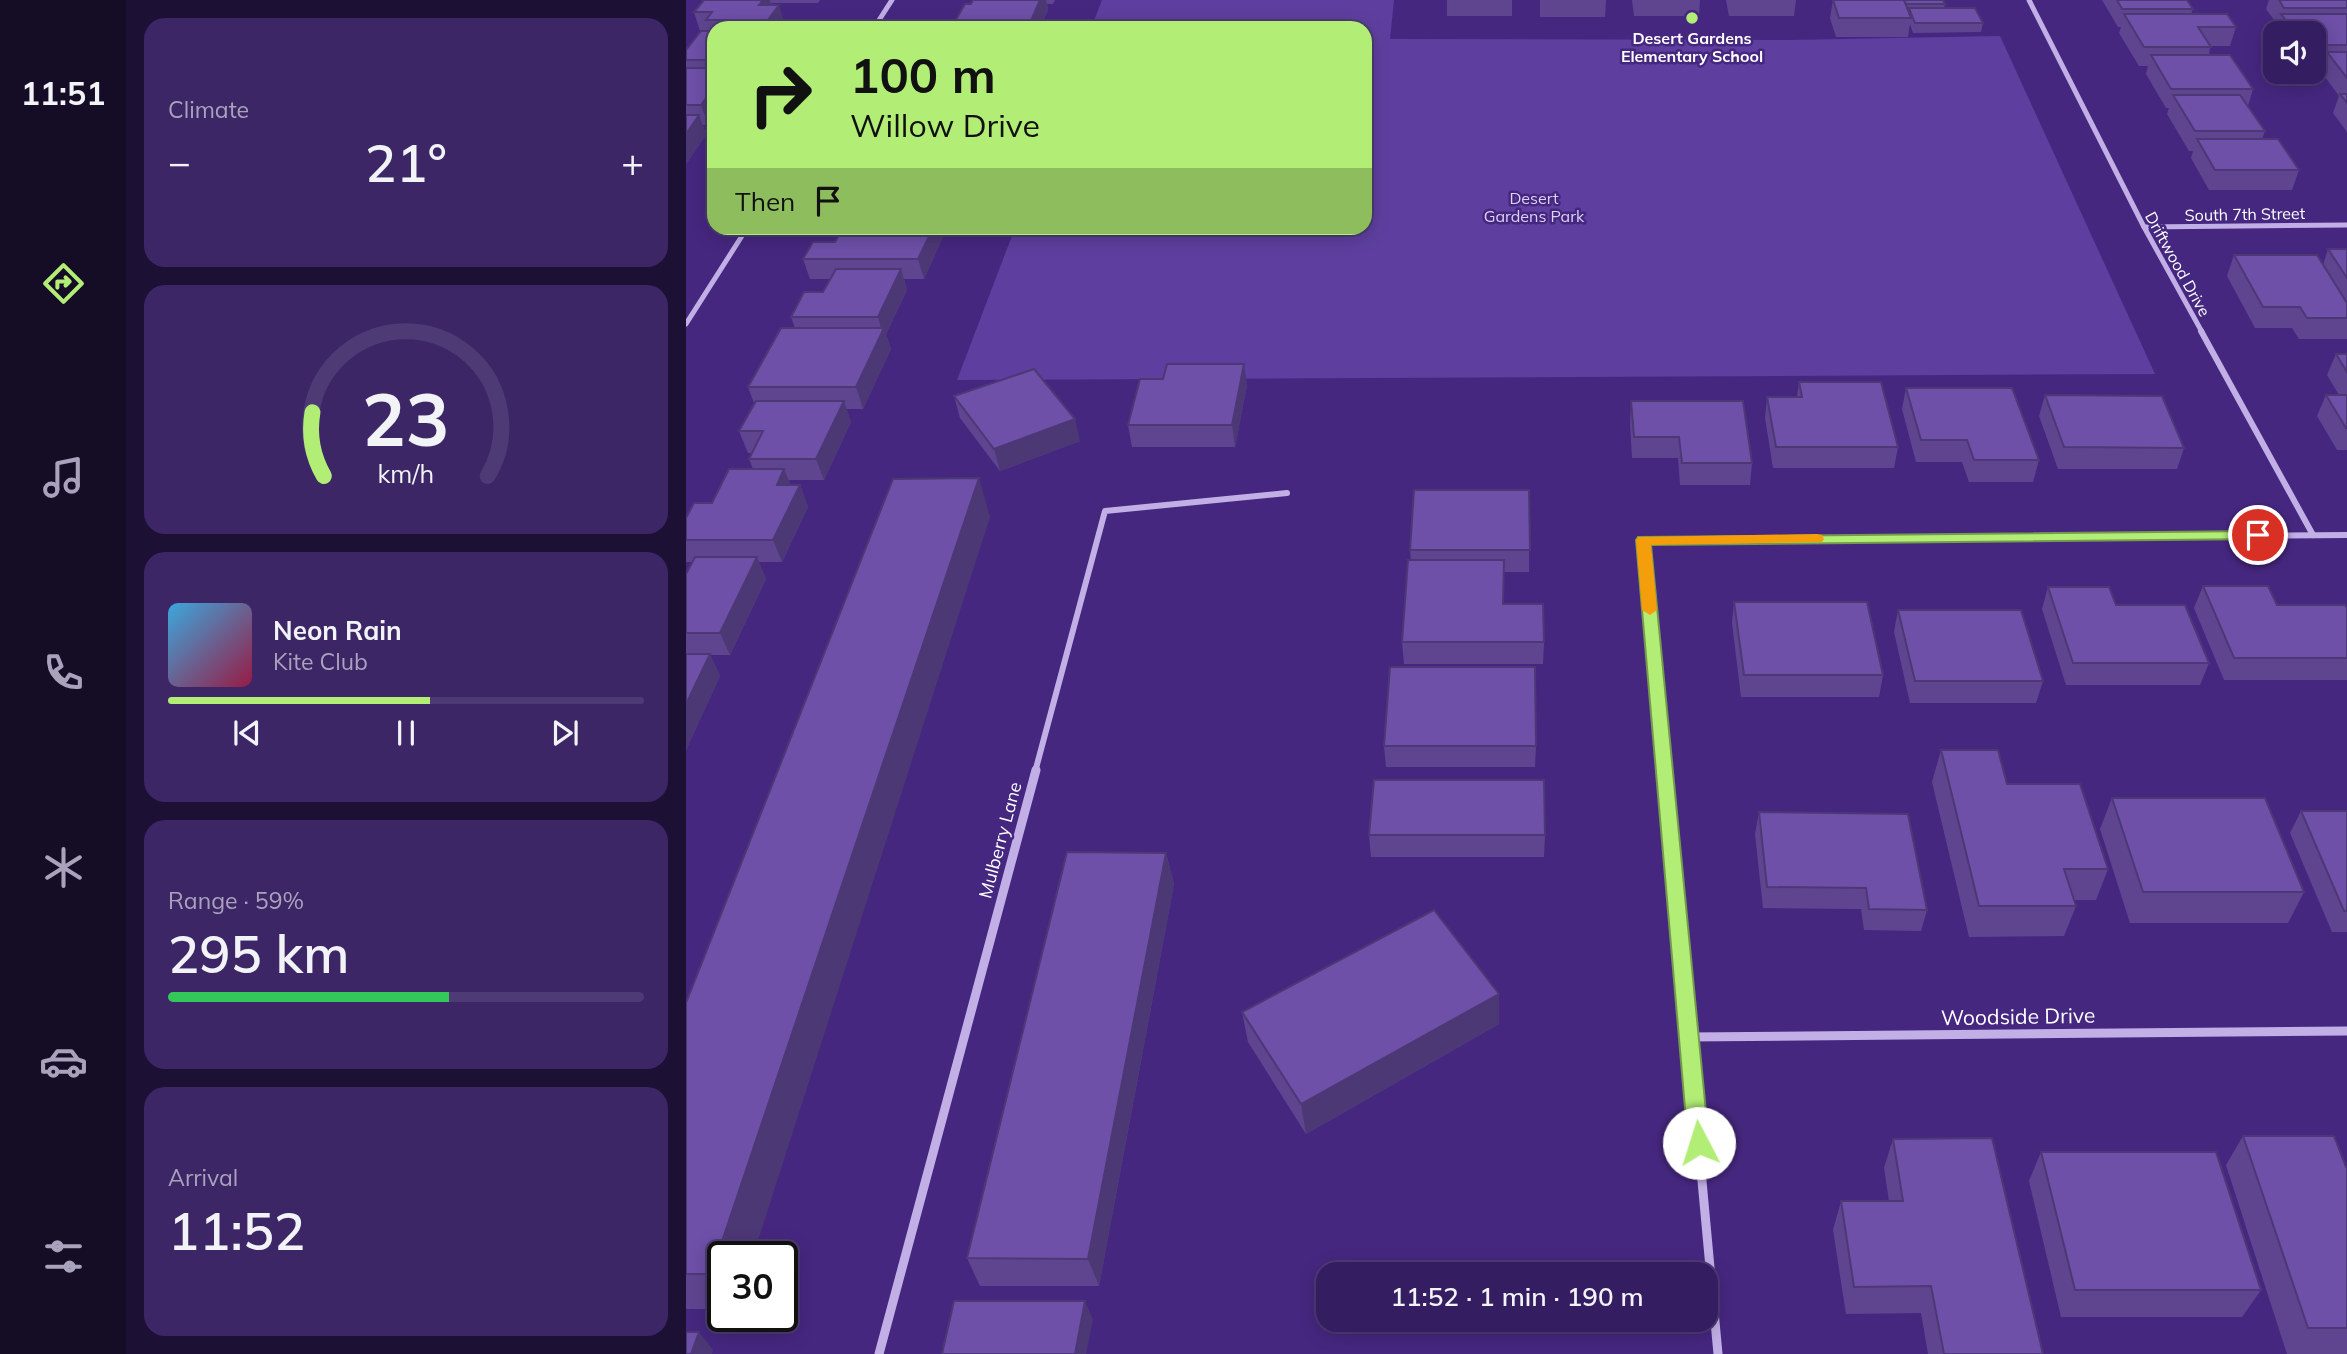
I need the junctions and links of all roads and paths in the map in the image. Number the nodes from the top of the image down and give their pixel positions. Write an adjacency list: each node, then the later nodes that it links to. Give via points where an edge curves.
1 (892, 0): 3 (street)
2 (2029, 0): 5 (street, Driftwood Drive)
3 (878, 21)
4 (2347, 225): 5 (street, South 7th Street)
5 (2144, 227): 9 (street, Driftwood Drive)
6 (743, 235): 7 (street)
7 (686, 324)
8 (1287, 493): 13 (street, Mulberry Lane, via 1105,511)
9 (2313, 535): 10 (street); 12 (street, via 1643,540)
10 (2347, 535)
11 (2347, 1031): 12 (street, Woodside Drive)
12 (1689, 1037): 14 (street)
13 (879, 1354)
14 (1718, 1354)

